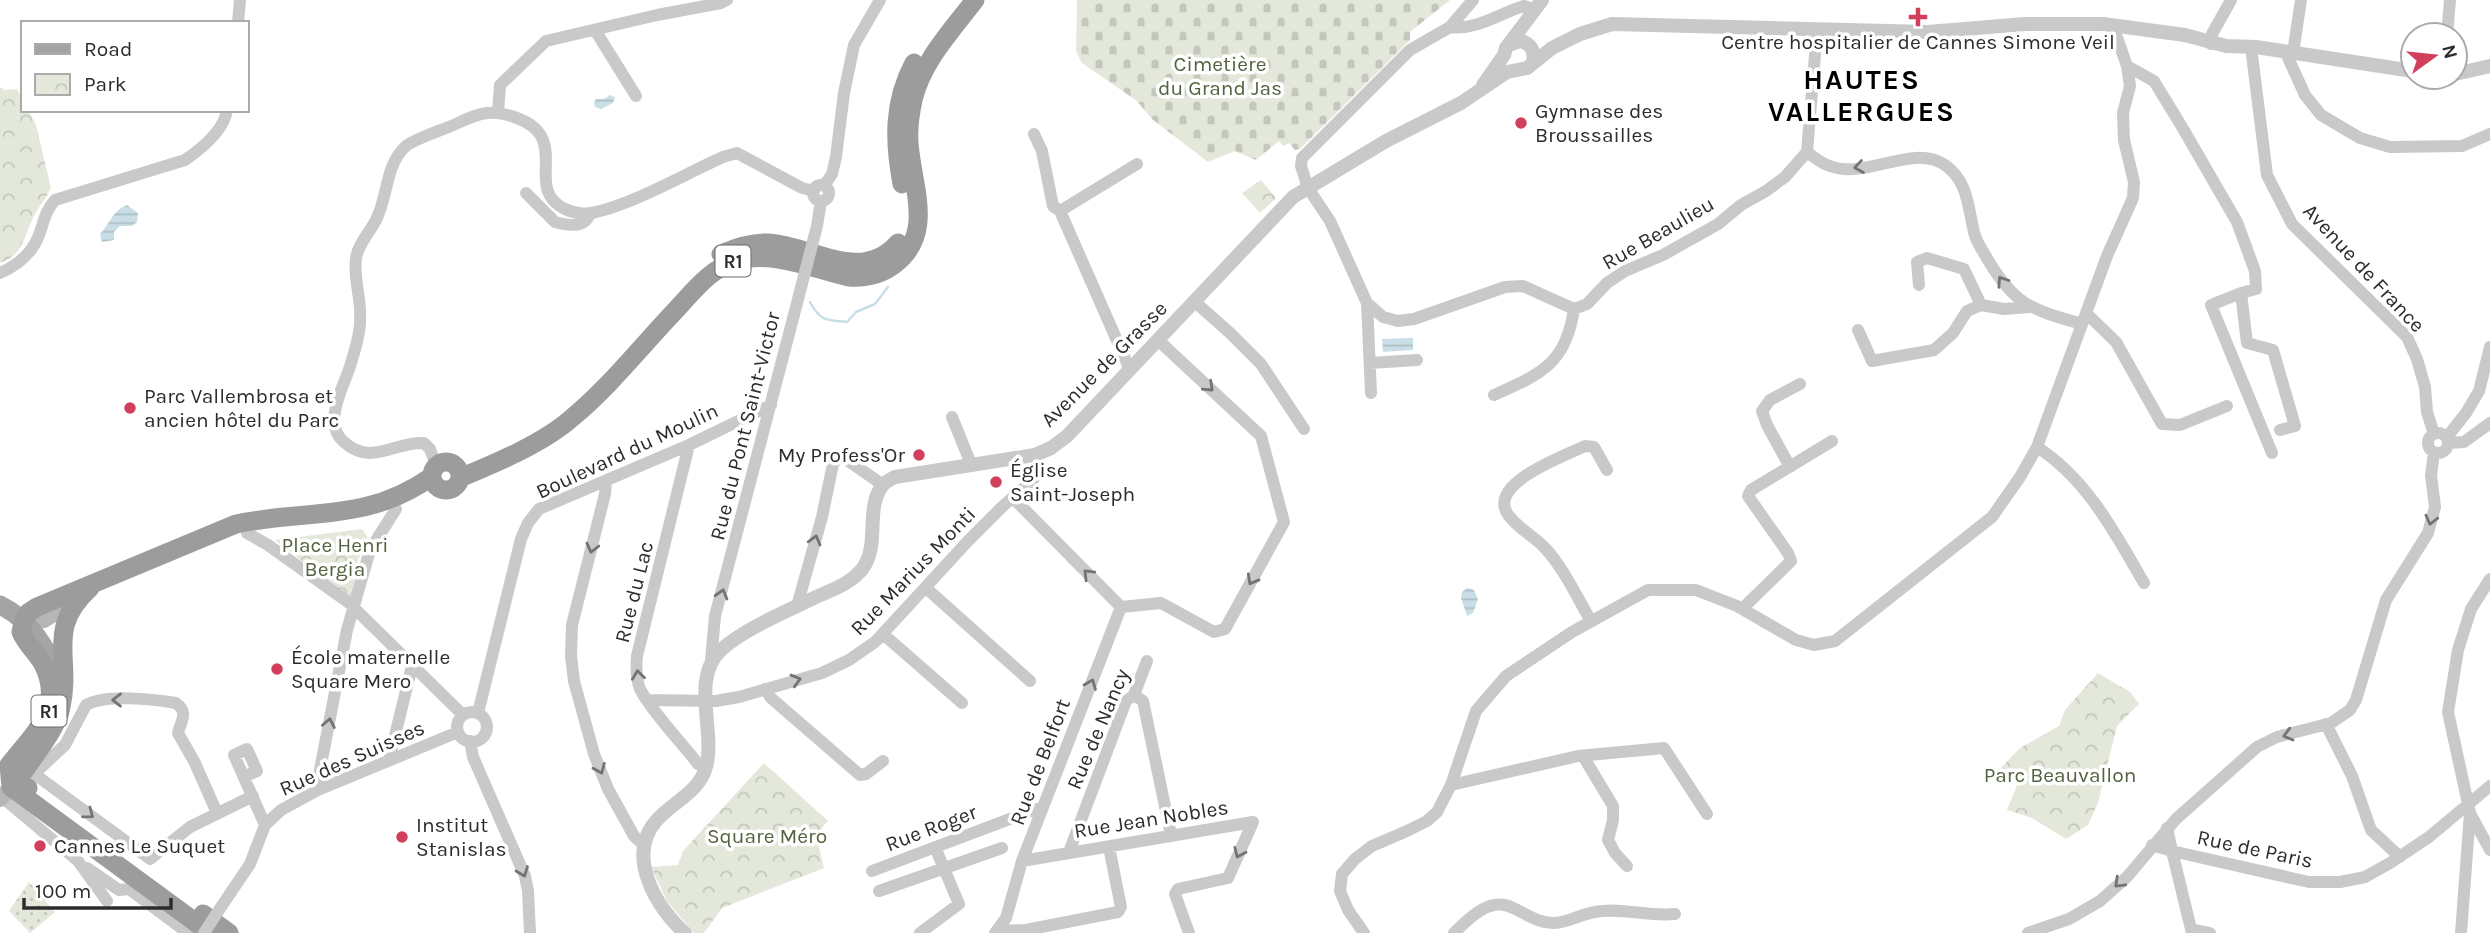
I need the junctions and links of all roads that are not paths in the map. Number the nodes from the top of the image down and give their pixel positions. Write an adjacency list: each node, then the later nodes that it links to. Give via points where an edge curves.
1 (240, 0): 11 (street)
2 (727, 0): 15 (street)
3 (880, 0): 36 (street, Rue du Pont Saint-Victor, via 854,45 832,174)
4 (959, 0): 75 (highway, R1, via 925,44 901,92 896,138 907,215 902,235 890,252 855,263 770,243 745,245 722,254 702,268 573,404)
5 (975, 0): 75 (highway, R1, via 924,70 914,98 909,143 919,221 912,246 898,262 879,274 860,278 761,256 731,262 695,289 571,419 543,437)
6 (1473, 0): 14 (street)
7 (2231, 0): 17 (street)
8 (2301, 0): 21 (street)
9 (2450, 0): 12 (street)
10 (1535, 9): 14 (street, via 1524,6 1477,25); 19 (street, Avenue de Grasse); 20 (street)
11 (237, 21)
12 (2448, 21)
13 (2113, 26): 16 (street); 17 (street, via 2185,35); 22 (street)
14 (1450, 27): 35 (street, via 1410,50 1307,152 1301,166)
15 (596, 30): 28 (street); 30 (street, via 546,41 499,85)
16 (1817, 31): 20 (street, via 1612,24 1552,48); 33 (street)
17 (2211, 44): 18 (street)
18 (2251, 47): 21 (street); 64 (street, Avenue de France, via 2267,175 2292,224 2407,337 2425,387)
19 (1506, 50): 20 (street, via 1516,41); 25 (street, via 1507,64); 27 (street, Avenue de Grasse)
20 (1530, 51): 25 (street, via 1523,70)
21 (2289, 52): 24 (street); 32 (street, via 2305,95 2321,114 2360,138 2390,146 2462,146)
22 (2127, 66): 42 (street, via 2154,81 2237,222 2255,271 2256,289); 48 (street, via 2130,86 2123,113 2124,140 2133,198)
23 (2490, 66): 26 (street)
24 (2399, 69)
25 (1514, 70): 27 (street)
26 (2469, 71)
27 (1478, 92): 35 (street, Avenue de Grasse)
28 (636, 96)
29 (227, 112): 40 (street, via 225,122 185,160 55,200 29,253)
30 (498, 112): 39 (street, via 527,121 539,132 547,152 544,182 554,202); 75 (street, via 478,114 405,146 356,258 360,320 337,404 336,433 359,451 377,454 408,443 424,443)
31 (1034, 134): 38 (street, via 1054,206)
32 (2490, 134)
33 (1807, 152): 46 (street, one-way to 33, via 2011,293 1991,264 1975,236 1960,178 1948,167 1936,159 1915,159 1847,169 1830,166); 47 (street, Rue Beaulieu, via 1785,177 1718,224 1625,271 1587,304)
34 (1137, 164): 38 (street)
35 (1308, 188): 43 (street, Avenue de Grasse, via 1293,197); 44 (street, via 1330,221)
36 (819, 192): 39 (street, via 802,188 737,153); 58 (street, Rue du Pont Saint-Victor, bridge, via 817,226)
37 (526, 193): 39 (street, via 553,227 580,224)
38 (1060, 211): 54 (street)
39 (590, 213)
40 (0, 273)
41 (1919, 285): 45 (street, via 1917,262 1927,258 1964,269)
42 (2241, 293): 63 (street, via 2247,343 2273,350 2295,426); 69 (street, via 2211,305)
43 (1195, 302): 50 (street, Avenue de Grasse); 62 (street, via 1261,364)
44 (1367, 303): 47 (street, via 1383,317 1398,321 1505,287 1523,286); 53 (street)
45 (1981, 305): 46 (street); 49 (street, via 1967,310 1953,333 1934,351 1872,361)
46 (2029, 307): 48 (street)
47 (1574, 309): 57 (street, via 1560,353 1543,371)
48 (2084, 318): 59 (street, via 2116,342 2162,424 2180,425); 68 (street)
49 (1858, 330)
50 (1158, 341): 54 (street, Avenue de Grasse); 87 (street, one-way to 87, via 1261,436 1284,522 1225,629 1214,632 1161,603)
51 (2490, 347): 65 (street, via 2479,391)
52 (1417, 360): 53 (street)
53 (1370, 363): 56 (street)
54 (1130, 370): 71 (street, Avenue de Grasse, via 1068,436)
55 (1800, 384): 73 (street, via 1770,400 1762,411)
56 (1371, 393)
57 (1494, 395)
58 (771, 405): 67 (street, Boulevard du Moulin); 94 (street, Rue du Pont Saint-Victor, one-way to 58, via 715,616)
59 (2227, 406)
60 (952, 417): 72 (street)
61 (2490, 423): 65 (street, via 2464,442)
62 (1304, 429)
63 (2280, 430)
64 (2434, 434): 65 (street, via 2443,434); 70 (street, via 2428,443)
65 (2448, 440): 70 (street, via 2443,453)
66 (1832, 442): 73 (street)
67 (689, 445): 76 (street, Boulevard du Moulin); 101 (street, Rue du Lac, one-way to 67, via 639,688 637,656)
68 (2037, 447): 82 (street, via 2052,456 2102,509); 89 (street, via 1992,517 1835,641 1814,645 1796,640)
69 (2272, 453)
70 (2434, 453): 105 (street, one-way to 105, via 2435,507 2428,533 2386,600 2356,700 2350,710)
71 (1035, 455): 72 (street, Avenue de Grasse); 78 (street, Rue Marius Monti, via 1036,477)
72 (971, 464): 77 (street, Avenue de Grasse, via 895,477)
73 (1790, 467): 89 (street, via 1748,496 1791,561)
74 (1607, 470): 90 (street, via 1594,447 1585,446 1515,481 1504,499 1509,516 1548,551)
75 (447, 477): 79 (highway, R1); 80 (highway, R1, via 364,508)
76 (606, 482): 103 (street, Boulevard du Moulin, via 539,509 528,523); 125 (street, one-way to 125, via 572,625 571,656 594,754 608,789 634,836)
77 (883, 485): 86 (street, via 864,567 844,584); 86 (street, one-way to 77, via 833,464 840,455)
78 (1013, 498): 84 (street, Rue Marius Monti); 87 (street, one-way to 78)
79 (396, 509): 80 (highway, R1, via 350,521); 88 (street, via 370,550)
80 (261, 532): 83 (highway, R1, via 222,531); 88 (street)
81 (2490, 579): 118 (street, via 2472,610 2458,650 2448,712)
82 (2144, 583)
83 (93, 585): 85 (highway, R1); 91 (highway, R1, via 60,596)
84 (926, 588): 92 (street, Rue Marius Monti); 96 (street)
85 (75, 601): 91 (main road, via 44,620); 99 (highway, R1, via 62,635 66,684)
86 (797, 606): 94 (street, via 731,642)
87 (1121, 607): 119 (street, Rue de Belfort, one-way to 87)
88 (354, 608): 95 (street); 116 (street, one-way to 88, via 346,630)
89 (1742, 609): 90 (street, via 1696,590 1648,590)
90 (1591, 621): 114 (street, via 1506,676 1476,711)
91 (20, 624): 99 (main road, via 50,658 60,679); 113 (highway, R1, via 46,669 51,699)
92 (883, 634): 97 (street, Rue Marius Monti, one-way to 92, via 831,670); 102 (street)
93 (1147, 660): 98 (street, Rue de Nancy)
94 (711, 662): 100 (street)
95 (412, 666): 104 (street); 109 (street)
96 (1030, 681)
97 (765, 689): 100 (street, Rue Marius Monti); 110 (street, via 860,775)
98 (1134, 695): 124 (street, via 1143,701); 132 (street, Rue de Nancy, via 1126,701)
99 (62, 700): 113 (highway, R1, via 56,721)
100 (706, 700): 101 (street, Rue Marius Monti); 111 (street)
101 (648, 701): 111 (street, Rue du Lac, via 698,764)
102 (962, 703)
103 (478, 713): 104 (street); 107 (street, via 486,732 480,740)
104 (463, 715): 106 (street)
105 (2326, 724): 123 (street, one-way to 123, via 2257,747); 133 (street, via 2352,776 2371,830)
106 (458, 732): 107 (street); 109 (street, Rue des Suisses)
107 (470, 741): 149 (street, one-way to 149, via 525,876)
108 (1583, 756): 114 (street); 121 (street, via 1664,748); 136 (street, via 1613,806 1608,840)
109 (389, 760): 116 (street, Rue des Suisses)
110 (883, 761)
111 (706, 767): 125 (street, via 694,788 655,822)
112 (243, 777): 117 (street)
113 (11, 782): 120 (street, one-way to 120, via 150,859 190,827); 120 (street, one-way to 113, via 178,733 183,708 165,701 91,702 65,745); 134 (street); 147 (highway); 148 (highway)
114 (1451, 785): 153 (street, via 1427,821 1372,846 1342,874 1340,891)
115 (2490, 786): 118 (street, Rue de Paris)
116 (318, 790): 122 (street, Rue des Suisses, via 281,810)
117 (253, 796): 120 (street); 122 (street)
118 (2469, 808): 130 (street); 133 (street, Rue de Paris); 157 (street)
119 (1042, 810): 127 (street, Rue Roger, via 1036,808); 135 (street, Rue de Belfort)
120 (217, 813)
121 (1707, 814)
122 (265, 825): 146 (street, bridge, via 250,864)
123 (2167, 828): 126 (street); 131 (street, Rue de Paris)
124 (1171, 835): 128 (street, Rue Jean Nobles); 152 (street, Rue Jean Nobles, one-way to 152, via 1253,822 1228,878 1178,889 1175,894)
125 (644, 845): 150 (street, via 652,889)
126 (2152, 845): 131 (street); 142 (street, one-way to 142, via 2127,877)
127 (935, 847): 137 (street); 138 (street, Rue Roger)
128 (1109, 847): 132 (street, Rue Jean Nobles); 144 (street, via 1121,907 1118,912)
129 (1002, 848): 137 (street)
130 (2490, 850)
131 (2172, 851): 133 (street, Rue de Paris, via 2309,882 2340,883 2365,877); 143 (street)
132 (1069, 852): 135 (street, Rue Jean Nobles)
133 (2400, 857)
134 (78, 861): 140 (street); 145 (street, via 119,890 129,889)
135 (1022, 861): 144 (street, Rue de Belfort, via 1006,918)
136 (1627, 866)
137 (944, 868): 139 (street); 151 (street, via 958,905)
138 (872, 871)
139 (879, 891)
140 (107, 901)
141 (1675, 914): 154 (street, via 1603,911 1545,923 1498,904 1484,907)
142 (2059, 928): 155 (street)
143 (2192, 931): 156 (street)
144 (996, 932)
145 (188, 933)
146 (204, 933)
147 (210, 933)
148 (229, 933)
149 (530, 933)
150 (684, 933)
151 (920, 933)
152 (1189, 933)
153 (1364, 933)
154 (1454, 933)
155 (2028, 933)
156 (2210, 933)
157 (2461, 933)

